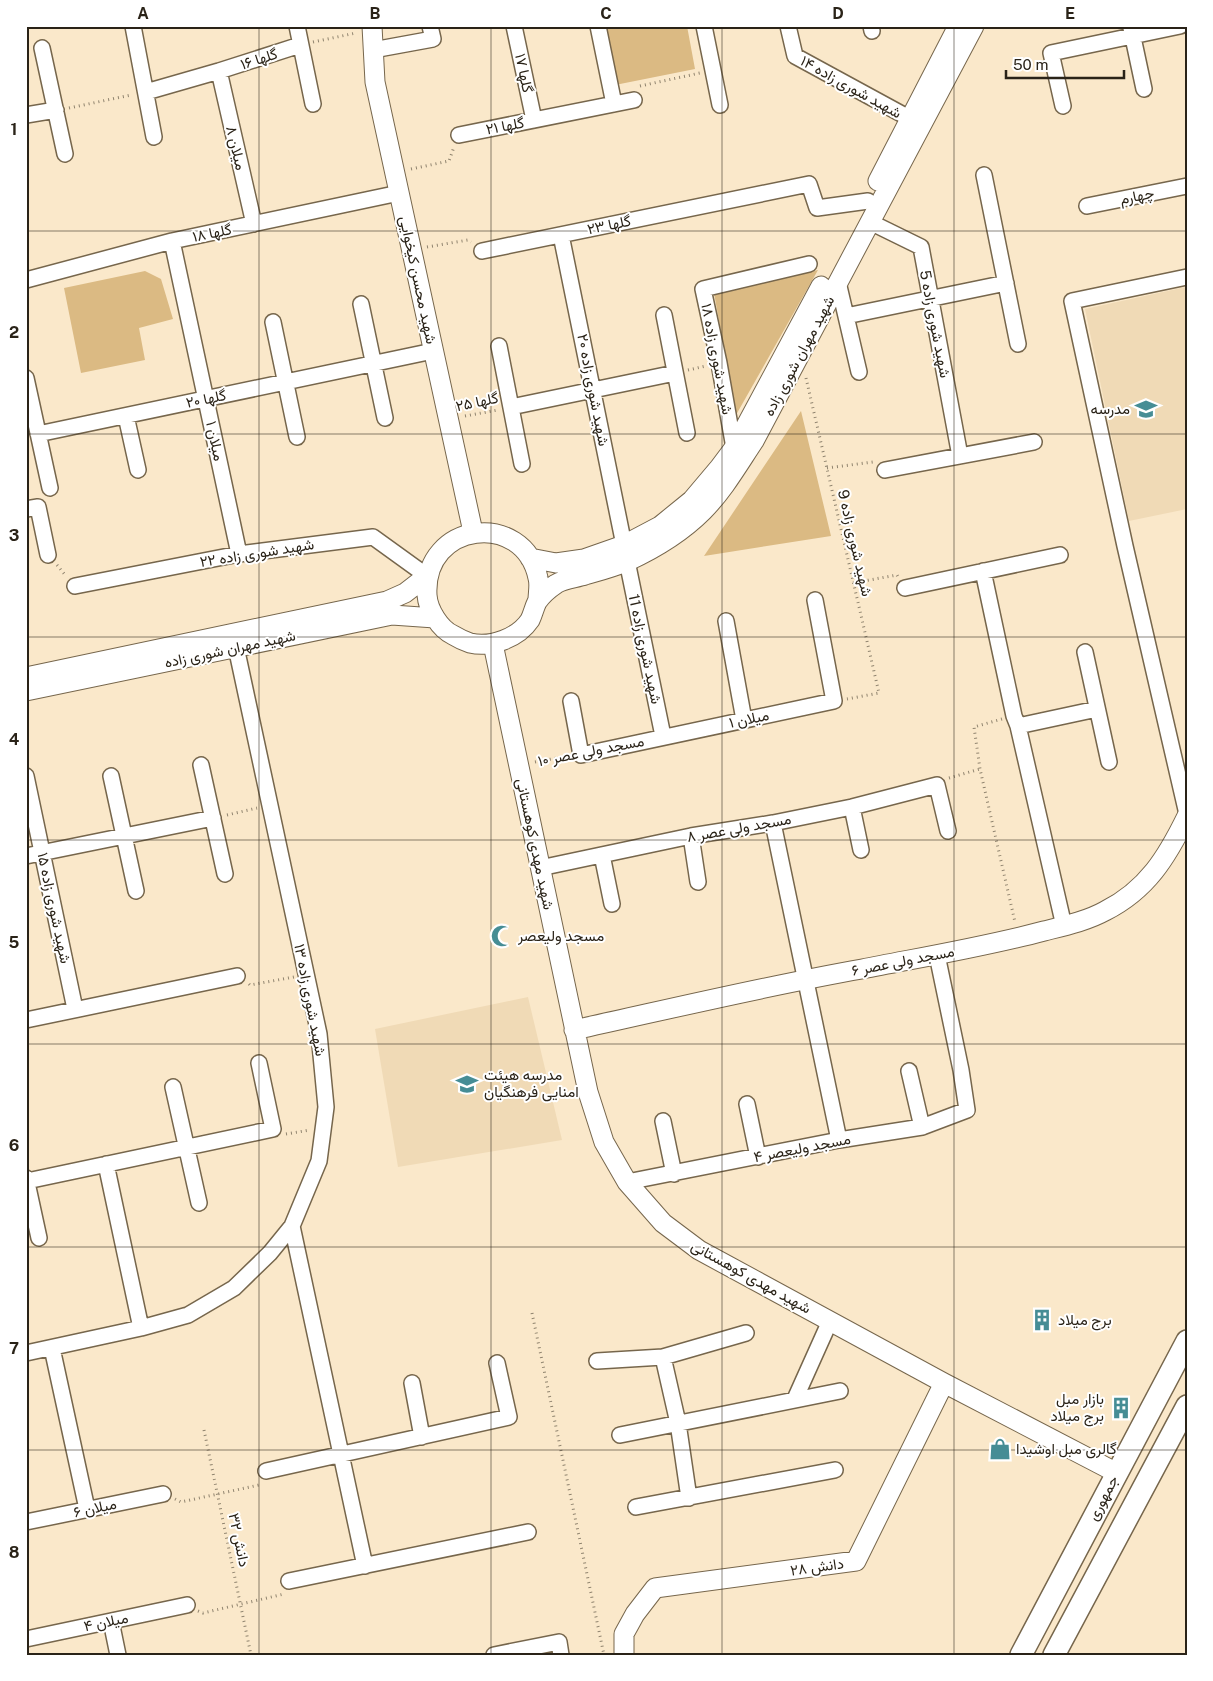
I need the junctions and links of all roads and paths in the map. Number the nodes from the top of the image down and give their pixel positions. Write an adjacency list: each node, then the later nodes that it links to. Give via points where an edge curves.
1 (133, 26): 19 (street)
2 (296, 26): 13 (street)
3 (430, 26): 15 (street, via 433,39)
4 (514, 26): 28 (street, گلها ۱۷)
5 (598, 26): 22 (street)
6 (704, 26): 16 (street)
7 (788, 26): 27 (street, شهید شوری زاده ۱۴, via 795,56)
8 (958, 26): 27 (street, شهید مهران شوری زاده)
9 (974, 26): 38 (street, شهید مهران شوری زاده)
10 (1180, 26): 12 (street)
11 (372, 28): 13 (path); 15 (street, شهید محسن کیخوایی)
12 (1131, 31): 18 (street); 24 (street, via 1051,53)
13 (300, 45): 17 (street, گلها ۱۶); 21 (street)
14 (42, 48): 25 (street)
15 (373, 50): 32 (street, شهید محسن کیخوایی, via 375,82)
16 (713, 70): 20 (path); 23 (street)
17 (219, 72): 19 (street, گلها ۱۶); 39 (street, میلان ۸)
18 (1144, 89)
19 (146, 92): 25 (path); 30 (street)
20 (637, 93): 22 (street, گلها ۲۱)
21 (313, 104)
22 (614, 104): 28 (street, گلها ۲۱)
23 (720, 105)
24 (1063, 106)
25 (56, 110): 26 (street); 31 (street)
26 (26, 115)
27 (909, 118): 36 (street, شهید مهران شوری زاده)
28 (534, 120): 29 (street, گلها ۲۱)
29 (459, 135): 32 (path, via 450,161)
30 (154, 137)
31 (65, 154)
32 (394, 172): 35 (street, شهید محسن کیخوایی)
33 (984, 175): 48 (street)
34 (1187, 186): 37 (street, چهارم)
35 (399, 193): 39 (street, گلها ۱۸); 42 (street, شهید محسن کیخوایی)
36 (868, 200): 40 (street, گلها ۲۳, via 817,208 809,184); 74 (street, شهید مهران شوری زاده)
37 (1087, 206)
38 (870, 222): 47 (street, شهید مهران شوری زاده); 49 (street, شهید شوری زاده 5, via 920,247)
39 (254, 224): 41 (street, گلها ۱۸)
40 (561, 235): 43 (street, گلها ۲۳); 64 (street, شهید شوری زاده ۲۰)
41 (172, 241): 46 (street, گلها ۱۸); 65 (street, میلان ۱)
42 (411, 249): 43 (path, via 468,240); 56 (street, شهید محسن کیخوایی)
43 (482, 251)
44 (809, 264): 58 (street, شهید شوری زاده ۱۸, via 703,289)
45 (1187, 278): 118 (street, via 1072,301)
46 (26, 280)
47 (838, 282): 52 (street); 57 (street, شهید مهران شوری زاده)
48 (1006, 283): 49 (street); 54 (street)
49 (930, 298): 52 (street); 75 (street, شهید شوری زاده 5)
50 (361, 304): 59 (street)
51 (664, 315): 61 (street)
52 (846, 316): 60 (street)
53 (273, 322): 63 (street)
54 (1018, 344)
55 (499, 346): 66 (street)
56 (434, 351): 59 (street, گلها ۲۰); 69 (street, شهید محسن کیخوایی)
57 (800, 353): 77 (path, شهید شوری زاده 9); 83 (street, شهید مهران شوری زاده, via 754,441 731,477 702,511 667,540)
58 (719, 363): 61 (path); 74 (street, شهید شوری زاده ۱۸)
59 (374, 364): 63 (street, گلها ۲۰); 68 (street)
60 (859, 372)
61 (675, 373): 64 (street); 70 (street)
62 (26, 378): 71 (street)
63 (286, 382): 65 (street, گلها ۲۰); 72 (street)
64 (593, 390): 66 (street); 83 (street, شهید شوری زاده ۲۰)
65 (206, 399): 67 (street, گلها ۲۰); 84 (street, میلان ۱)
66 (511, 407): 69 (path, گلها ۲۵); 76 (street)
67 (126, 416): 71 (street, گلها ۲۰); 78 (street)
68 (385, 418)
69 (448, 420): 82 (street, شهید محسن کیخوایی)
70 (687, 433)
71 (38, 434): 80 (street)
72 (297, 437)
73 (1034, 442): 75 (street)
74 (734, 448): 83 (street, شهید مهران شوری زاده, via 692,500)
75 (960, 456): 79 (street)
76 (522, 464)
77 (826, 468): 79 (path, via 874,462); 90 (path, شهید شوری زاده 9)
78 (138, 470)
79 (885, 470)
80 (50, 488)
81 (26, 509): 86 (street, via 38,507)
82 (473, 532): 87 (street, via 495,533 515,542); 89 (street, via 452,540 436,555)
83 (626, 553): 87 (street, شهید مهران شوری زاده, via 556,563); 93 (street, شهید مهران شوری زاده, via 557,583); 107 (street, شهید شوری زاده 11)
84 (239, 554): 89 (street, شهید شوری زاده ۲۲, via 373,537); 91 (street, شهید شوری زاده ۲۲)
85 (1060, 555): 88 (street)
86 (48, 556): 91 (path)
87 (530, 558): 93 (street, via 538,578)
88 (983, 571): 92 (street); 106 (street)
89 (427, 576): 95 (street, via 427,598); 97 (street, شهید مهران شوری زاده, via 405,593 387,601)
90 (853, 583): 92 (path, via 896,575); 103 (path, شهید شوری زاده 9, via 879,693)
91 (75, 586)
92 (905, 588)
93 (538, 600): 98 (street, via 524,626 513,636)
94 (815, 600): 103 (street)
95 (435, 618): 97 (street, شهید مهران شوری زاده, via 392,615); 98 (street, via 450,634 470,643)
96 (726, 621): 105 (street)
97 (234, 640): 100 (street, شهید مهران شوری زاده); 101 (street, شهید مهران شوری زاده); 116 (street, شهید شوری زاده ۱۳)
98 (492, 644): 110 (street, شهید مهدی کوهستانی)
99 (1085, 652): 104 (street)
100 (26, 677)
101 (26, 691)
102 (571, 701): 108 (street)
103 (834, 701): 105 (street, میلان ۱)
104 (1097, 709): 106 (street); 109 (street)
105 (744, 720): 107 (street, میلان ۱)
106 (1016, 721): 112 (path, via 974,727); 133 (street)
107 (664, 736): 108 (street, مسجد ولی عصر ۱۰)
108 (581, 755): 110 (path, مسجد ولی عصر ۱۰)
109 (1109, 762)
110 (519, 764): 128 (street, شهید مهدی کوهستانی)
111 (201, 765): 119 (street)
112 (980, 770): 115 (path); 134 (path)
113 (26, 776): 125 (street, شهید شوری زاده ۱۵)
114 (111, 776): 122 (street)
115 (937, 785): 117 (street, مسجد ولی عصر ۸); 121 (street)
116 (270, 806): 119 (path); 136 (street, شهید شوری زاده ۱۳)
117 (852, 807): 120 (street, مسجد ولی عصر ۸); 124 (street)
118 (1187, 815): 133 (street, مسجد ولی عصر ۶, via 1159,865 1140,889 1104,912)
119 (213, 818): 122 (street); 129 (street)
120 (773, 823): 123 (street, مسجد ولی عصر ۸); 138 (street)
121 (948, 831)
122 (124, 836): 125 (street); 131 (street)
123 (691, 836): 126 (street, مسجد ولی عصر ۸); 130 (street)
124 (861, 850)
125 (42, 853): 127 (street); 139 (street, شهید شوری زاده ۱۵)
126 (602, 855): 128 (street, مسجد ولی عصر ۸); 132 (street)
127 (26, 856)
128 (540, 868): 141 (street, شهید مهدی کوهستانی)
129 (225, 874)
130 (698, 882)
131 (136, 891)
132 (612, 904)
133 (1064, 926): 134 (street, مسجد ولی عصر ۶)
134 (1019, 938): 135 (street, مسجد ولی عصر ۶)
135 (937, 955): 138 (street, مسجد ولی عصر ۶); 147 (street, مسجد ولیعصر ۴, via 967,1110)
136 (307, 974): 137 (path, via 250,985); 149 (street, شهید شوری زاده ۱۳, via 319,1034 326,1107)
137 (237, 976): 139 (street)
138 (806, 979): 141 (street, مسجد ولی عصر ۶); 150 (street)
139 (75, 1009): 140 (street)
140 (26, 1020)
141 (574, 1030): 156 (street, شهید مهدی کوهستانی, via 588,1092 604,1142)
142 (259, 1063): 148 (street)
143 (909, 1071): 147 (street)
144 (173, 1087): 151 (street)
145 (747, 1104): 152 (street)
146 (663, 1120): 154 (street)
147 (922, 1127): 150 (street, مسجد ولیعصر ۴)
148 (273, 1129): 149 (path, via 282,1134); 151 (street)
149 (323, 1129): 158 (street, شهید شوری زاده ۱۳, via 319,1161)
150 (839, 1140): 152 (street, مسجد ولیعصر ۴)
151 (187, 1147): 153 (street); 157 (street)
152 (758, 1157): 154 (street, مسجد ولیعصر ۴)
153 (106, 1164): 155 (street); 162 (street)
154 (674, 1174): 156 (street, مسجد ولیعصر ۴)
155 (27, 1179): 159 (street)
156 (627, 1182): 161 (street, شهید مهدی کوهستانی, via 663,1223 699,1250)
157 (199, 1203)
158 (292, 1226): 162 (street, شهید شوری زاده ۱۳, via 234,1288 188,1315); 179 (street)
159 (40, 1238)
160 (532, 1313): 201 (path)
161 (830, 1321): 171 (street, شهید مهدی کوهستانی); 173 (street)
162 (141, 1328): 165 (street, شهید شوری زاده ۱۳)
163 (746, 1333): 167 (street)
164 (1187, 1341): 182 (main road, جمهوری)
165 (52, 1348): 166 (street, شهید شوری زاده ۱۳); 188 (street)
166 (26, 1353)
167 (663, 1357): 168 (street); 175 (street)
168 (597, 1361)
169 (497, 1363): 178 (street, via 509,1417)
170 (412, 1383): 178 (street)
171 (944, 1383): 182 (street, شهید مهدی کوهستانی); 202 (street, دانش ۲۸, via 856,1561 655,1588 624,1634)
172 (840, 1391): 173 (street)
173 (795, 1399): 175 (street)
174 (1187, 1406): 183 (main road, جمهوری)
175 (678, 1423): 177 (street); 186 (street)
176 (204, 1430): 185 (path, دانش ۳۲)
177 (620, 1435)
178 (422, 1437): 179 (street)
179 (341, 1455): 181 (street); 191 (street)
180 (835, 1470): 186 (street)
181 (266, 1471): 185 (path, via 259,1485)
182 (1116, 1472): 183 (main road); 203 (main road, جمهوری)
183 (1144, 1487): 204 (main road, جمهوری)
184 (163, 1494): 185 (path, via 181,1502); 188 (street, میلان ۶)
185 (218, 1494): 193 (path, دانش ۳۲)
186 (688, 1498): 187 (street)
187 (636, 1507)
188 (87, 1509): 189 (street, میلان ۶)
189 (26, 1522)
190 (528, 1532): 191 (street)
191 (365, 1566): 192 (street)
192 (289, 1582): 193 (path, via 284,1595)
193 (241, 1604): 194 (path, via 203,1613); 198 (path, دانش ۳۲)
194 (187, 1606): 195 (street, میلان ۴)
195 (110, 1621): 196 (street, میلان ۴); 197 (street)
196 (26, 1639)
197 (118, 1655)
198 (251, 1655)
199 (494, 1655): 200 (street, via 559,1642)
200 (561, 1655)
201 (604, 1655)
202 (624, 1655)
203 (1021, 1655)
204 (1054, 1655)

